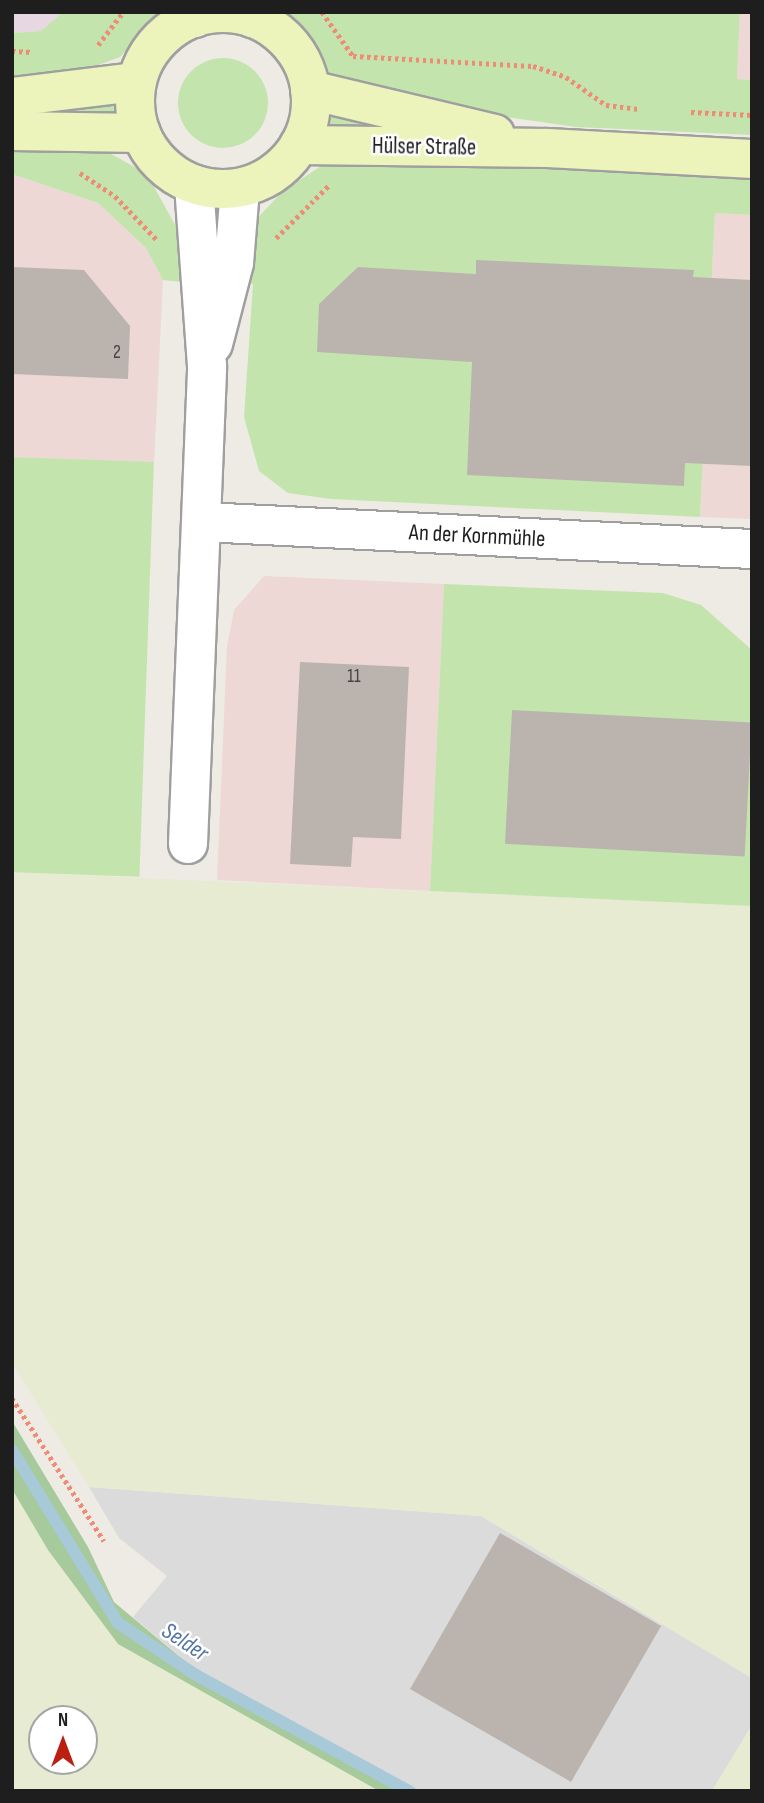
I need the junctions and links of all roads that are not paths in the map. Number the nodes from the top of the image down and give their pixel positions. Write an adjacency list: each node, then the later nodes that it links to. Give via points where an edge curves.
1 (196, 15): 2 (main road); 3 (main road, via 157,42)
2 (252, 15): 4 (main road, via 291,46)
3 (136, 82): 5 (main road); 7 (main road)
4 (310, 90): 8 (main road); 9 (main road, Hülser Straße)
5 (12, 97)
6 (12, 131): 7 (main road)
7 (141, 134): 11 (main road, via 171,173)
8 (299, 145): 9 (main road, Hülser Straße); 12 (main road, via 264,180)
9 (548, 148): 10 (main road, Hülser Straße)
10 (752, 159)
11 (194, 184): 12 (main road); 13 (street)
12 (240, 188): 13 (street, via 234,264)
13 (207, 366): 14 (street)
14 (203, 522): 15 (street, An der Kornmühle); 16 (street)
15 (752, 549)
16 (188, 844)

